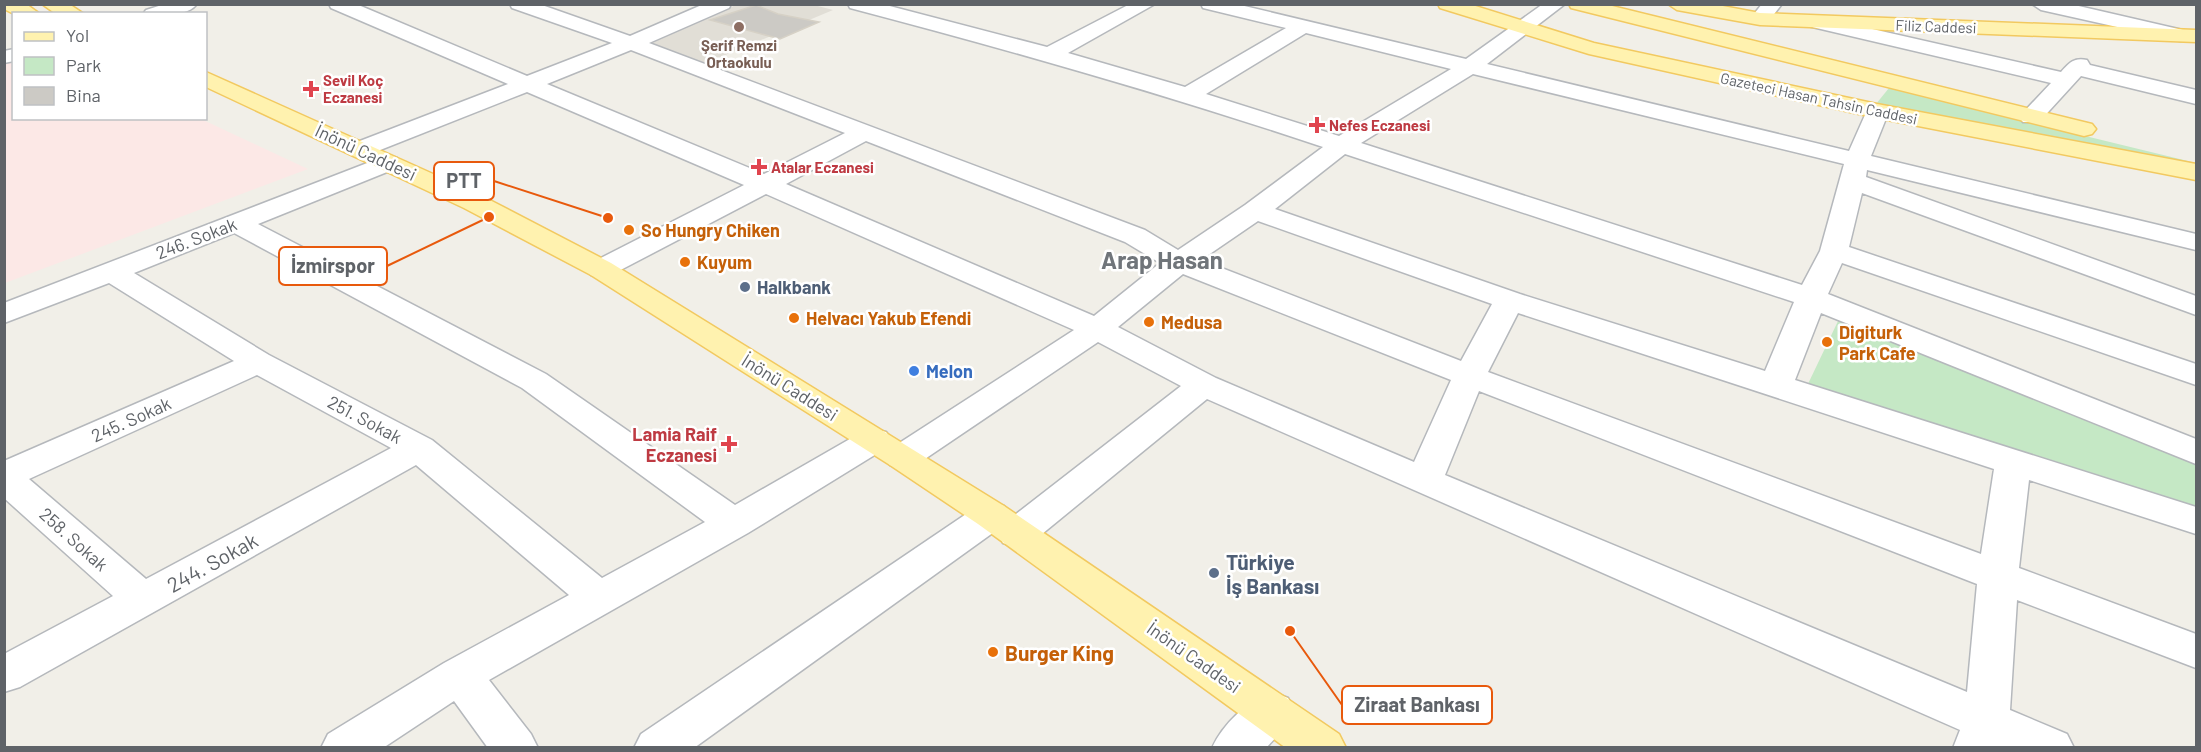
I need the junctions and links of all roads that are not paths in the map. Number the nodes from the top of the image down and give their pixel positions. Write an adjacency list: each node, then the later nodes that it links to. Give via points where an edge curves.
1 (9, 4): 16 (main road)
2 (51, 4): 17 (main road)
3 (188, 4): 18 (street)
4 (338, 4): 31 (street)
5 (519, 4): 25 (street)
6 (722, 4): 25 (street, 246. Sokak)
7 (857, 4): 20 (street)
8 (1146, 4): 27 (street)
9 (1210, 4): 22 (street)
10 (1447, 4): 23 (main road, Gazeteci Hasan Tahsin Caddesi)
11 (1556, 4): 23 (street)
12 (1578, 4): 35 (main road, Gazeteci Hasan Tahsin Caddesi)
13 (1677, 4): 19 (main road, Filiz Caddesi)
14 (2041, 4): 24 (street)
15 (955, 9): 20 (street)
16 (26, 12)
17 (69, 12)
18 (160, 12)
19 (1766, 12): 21 (main road, Filiz Caddesi)
20 (925, 22): 27 (street)
21 (1815, 22): 24 (main road, Filiz Caddesi); 28 (street)
22 (1304, 26): 29 (street); 32 (street)
23 (1519, 29): 29 (street); 34 (main road, Gazeteci Hasan Tahsin Caddesi)
24 (2179, 39): 26 (street)
25 (631, 43): 31 (street, 246. Sokak); 36 (street)
26 (2196, 53)
27 (1049, 54): 32 (street)
28 (2076, 66): 33 (street); 35 (street)
29 (1468, 67): 37 (street); 40 (street)
30 (211, 79): 38 (main road, İnönü Caddesi)
31 (524, 85): 38 (street, 246. Sokak); 42 (street)
32 (1188, 95): 37 (street)
33 (2196, 98)
34 (1877, 111): 40 (street); 41 (main road, Gazeteci Hasan Tahsin Caddesi)
35 (2031, 117): 39 (main road, Gazeteci Hasan Tahsin Caddesi)
36 (864, 133): 42 (street); 47 (street, via 1135,237)
37 (1342, 145): 43 (street); 50 (street)
38 (374, 156): 44 (street, 246. Sokak); 48 (main road, İnönü Caddesi)
39 (2196, 156)
40 (1854, 171): 45 (street); 46 (street); 52 (street)
41 (2196, 172)
42 (765, 184): 48 (street); 54 (street)
43 (1255, 211): 47 (street); 51 (street)
44 (236, 223): 49 (street, 246. Sokak); 67 (street, via 534,381)
45 (2196, 242)
46 (1834, 251): 50 (street); 56 (street)
47 (1179, 262): 54 (street); 57 (street)
48 (601, 269): 61 (main road, İnönü Caddesi)
49 (111, 272): 53 (street, 246. Sokak); 55 (street, 251. Sokak)
50 (1811, 298): 59 (street); 62 (street)
51 (1509, 300): 57 (street); 59 (street)
52 (2196, 306)
53 (4, 314)
54 (1097, 329): 58 (street); 61 (street)
55 (258, 362): 60 (street, 251. Sokak); 64 (street, 245. Sokak)
56 (2196, 375)
57 (1469, 376): 65 (street); 69 (street)
58 (1204, 385): 65 (street); 68 (street)
59 (1776, 386): 63 (street)
60 (419, 448): 70 (street, 251. Sokak); 71 (street, 244. Sokak)
61 (888, 448): 67 (street); 68 (main road, İnönü Caddesi)
62 (2196, 452)
63 (2013, 463): 66 (street); 69 (street)
64 (4, 477): 71 (street, 258. Sokak)
65 (1424, 481): 76 (street)
66 (2196, 521)
67 (734, 523): 70 (street)
68 (1004, 524): 75 (main road, İnönü Caddesi); 79 (street)
69 (1998, 578): 72 (street); 76 (street)
70 (598, 597): 74 (street)
71 (143, 600): 73 (street, 244. Sokak)
72 (2196, 651)
73 (4, 675)
74 (460, 675): 77 (street); 78 (street)
75 (1272, 711): 80 (street); 81 (main road, İnönü Caddesi)
76 (1981, 734): 82 (street)
77 (344, 747)
78 (515, 747)
79 (657, 747)
80 (1235, 747)
81 (1323, 747)
82 (2051, 747)

